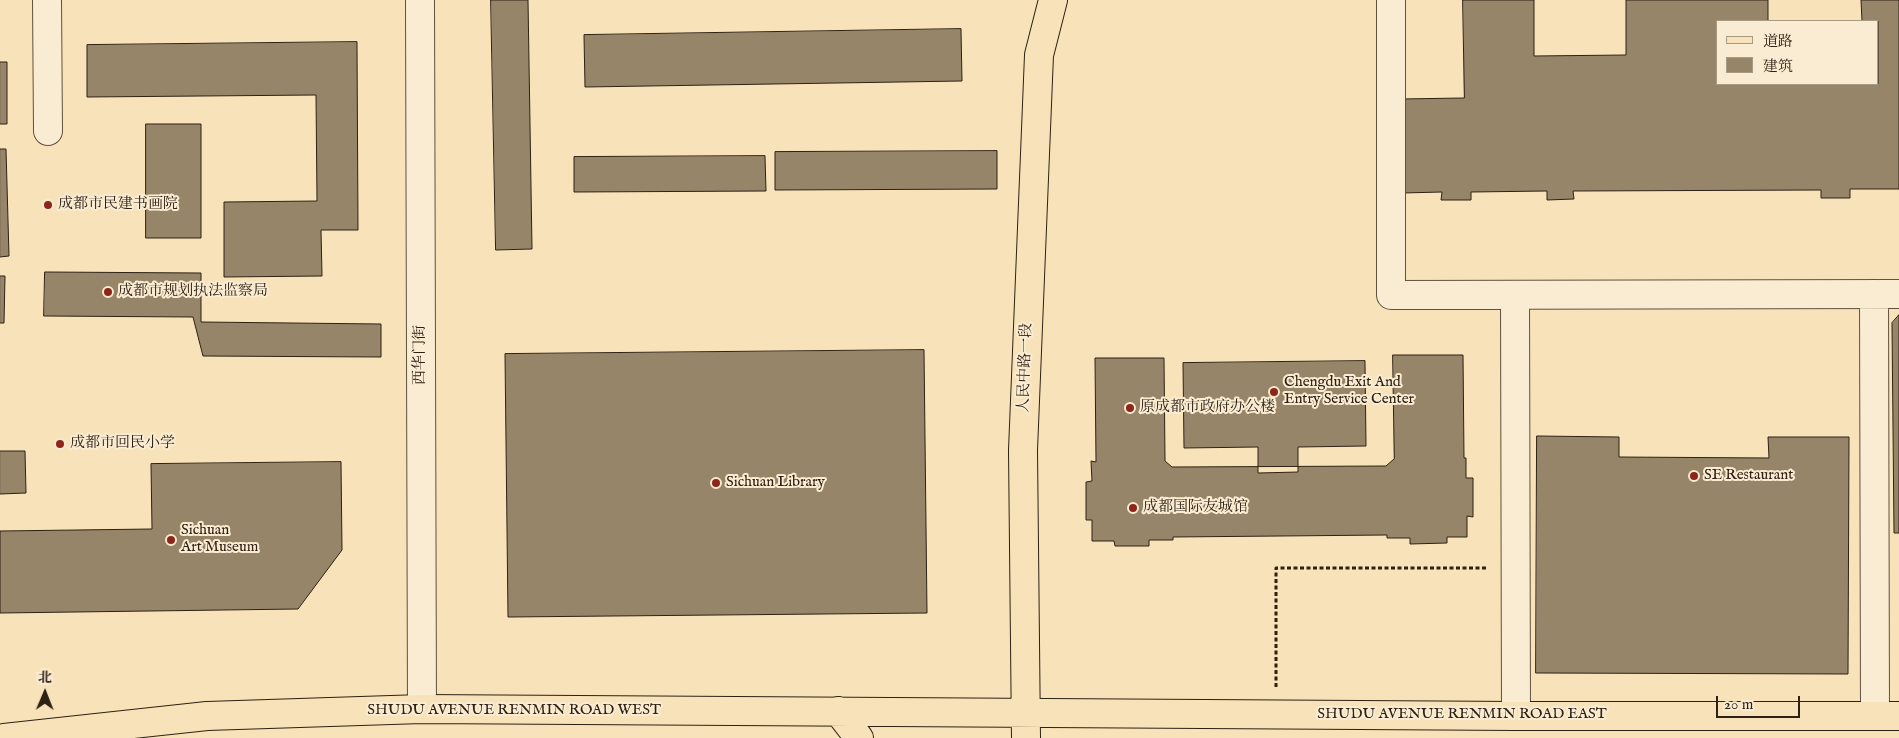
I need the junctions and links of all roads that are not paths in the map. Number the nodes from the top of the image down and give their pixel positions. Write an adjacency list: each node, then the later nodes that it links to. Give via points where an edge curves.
1 (47, 0): 5 (street)
2 (420, 0): 8 (street, 西华门街)
3 (1053, 0): 12 (main road, 人民中路一段, via 1039,55 1023,430)
4 (1391, 0): 7 (street, via 1391,295)
5 (48, 131)
6 (1887, 294): 7 (street); 11 (street)
7 (1515, 295): 10 (street)
8 (422, 709): 9 (main road, SHUDU AVENUE RENMIN ROAD WEST); 13 (main road, SHUDU AVENUE RENMIN ROAD WEST, via 207,716)
9 (838, 711): 12 (main road, SHUDU AVENUE RENMIN ROAD WEST); 14 (main road)
10 (1516, 716): 11 (main road, SHUDU AVENUE RENMIN ROAD EAST); 12 (main road, SHUDU AVENUE RENMIN ROAD EAST)
11 (1887, 716)
12 (1026, 725)
13 (4, 738)
14 (859, 738)

